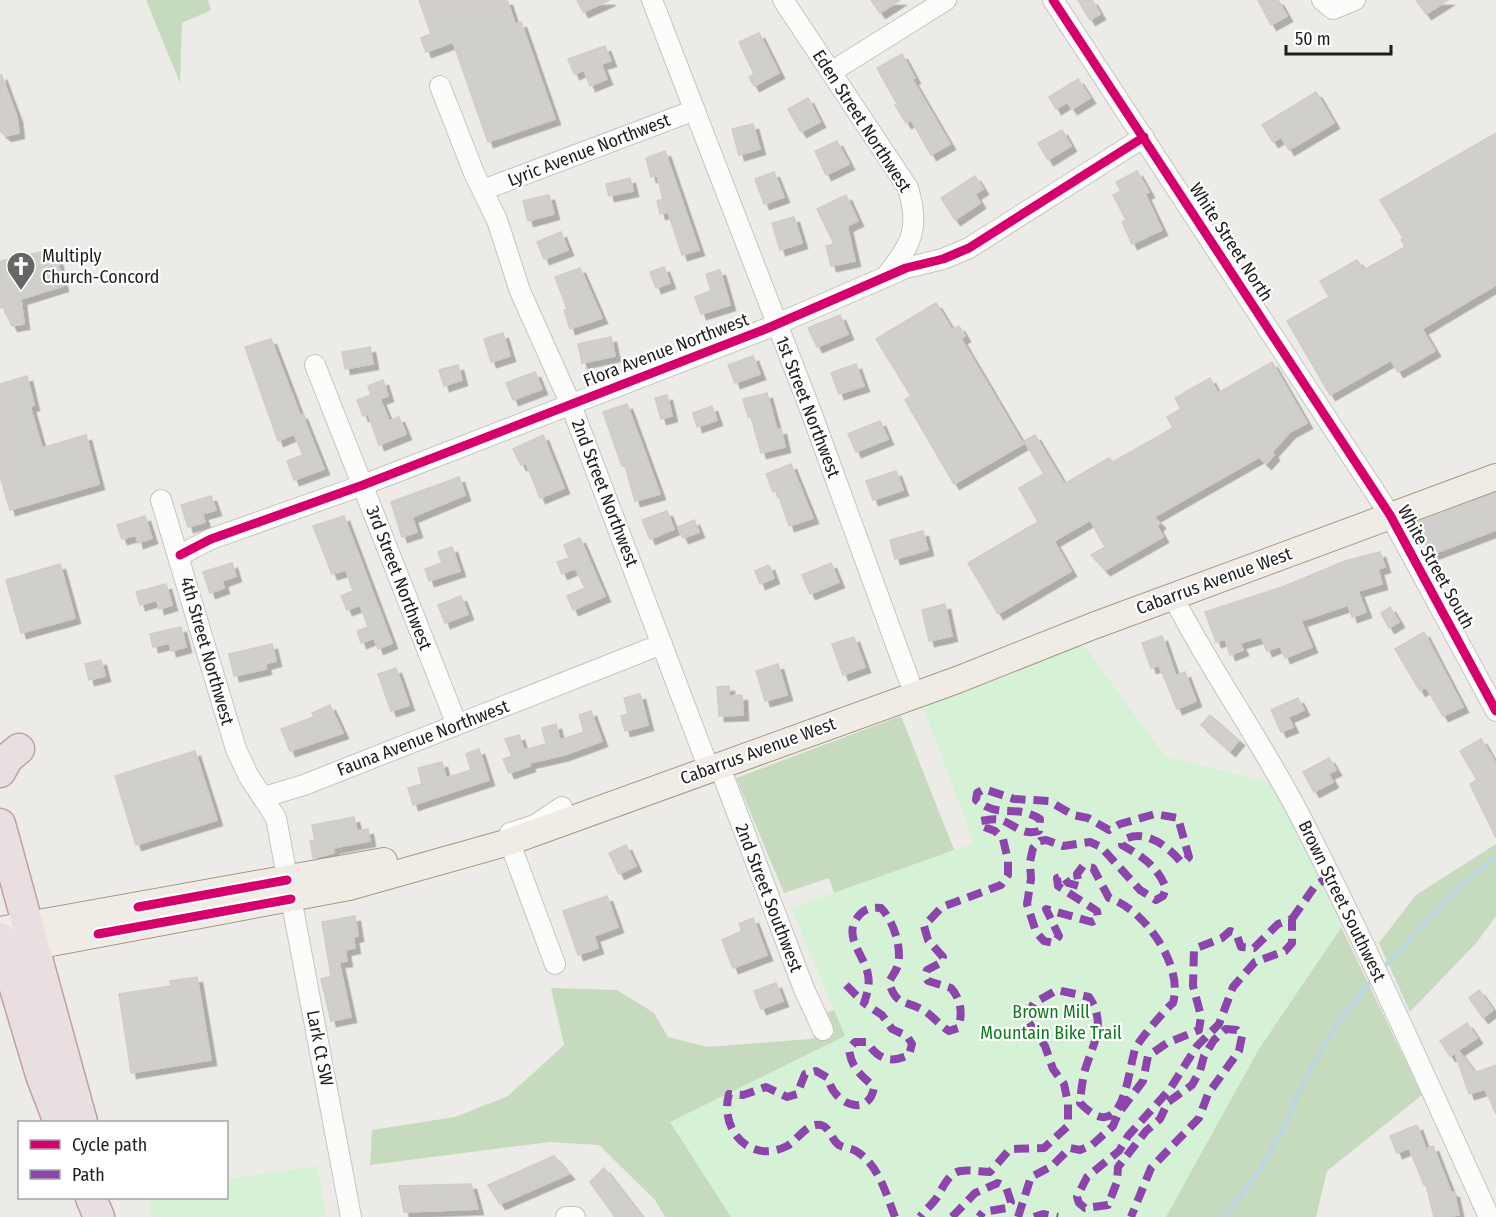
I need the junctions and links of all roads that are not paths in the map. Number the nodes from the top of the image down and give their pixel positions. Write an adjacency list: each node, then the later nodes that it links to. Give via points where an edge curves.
1 (652, 0): 9 (street, 1st Street Northwest)
2 (783, 0): 7 (street, Eden Street Northwest)
3 (946, 0): 7 (street)
4 (1053, 0): 10 (street, White Street North)
5 (1355, 0): 6 (street)
6 (1327, 4)
7 (831, 72): 12 (street, Eden Street Northwest, via 908,188 914,209)
8 (440, 86): 11 (street, 2nd Street Northwest)
9 (695, 110): 11 (street, Lyric Avenue Northwest); 13 (street, 1st Street Northwest)
10 (1144, 137): 12 (street, Flora Avenue Northwest, via 969,248 943,259); 20 (street, White Street North)
11 (483, 190): 15 (street, 2nd Street Northwest, via 520,291)
12 (910, 260): 13 (street, Flora Avenue Northwest, via 885,277)
13 (778, 324): 15 (street, Flora Avenue Northwest); 24 (street, 1st Street Northwest)
14 (315, 365): 18 (street, 3rd Street Northwest)
15 (571, 405): 18 (street, Flora Avenue Northwest); 23 (street, 2nd Street Northwest)
16 (1496, 460): 20 (main road, Cabarrus Avenue West)
17 (1496, 477): 20 (main road, Cabarrus Avenue West)
18 (363, 485): 21 (street, Flora Avenue Northwest, via 211,539); 26 (street, 3rd Street Northwest)
19 (161, 500): 21 (street, 4th Street Northwest)
20 (1385, 509): 22 (main road, Cabarrus Avenue West); 24 (main road, Cabarrus Avenue West); 25 (street, White Street South)
21 (180, 555): 30 (street, 4th Street Northwest, via 236,749)
22 (1173, 597): 28 (main road, Cabarrus Avenue West, via 957,680); 47 (street, Brown Street Southwest, via 1198,646 1298,812)
23 (662, 644): 26 (street, Fauna Avenue Northwest); 28 (street, 2nd Street Northwest)
24 (909, 680): 28 (main road, Cabarrus Avenue West)
25 (1496, 711)
26 (457, 725): 30 (street, Fauna Avenue Northwest)
27 (0, 749): 29 (highway, via 20,749 8,758)
28 (710, 763): 31 (main road, Cabarrus Avenue West); 33 (main road, Cabarrus Avenue West); 37 (street, 2nd Street Southwest)
29 (0, 772)
30 (264, 797): 34 (street, via 276,818)
31 (562, 807): 33 (street, via 535,825 510,833); 34 (main road, Cabarrus Avenue West)
32 (0, 824): 35 (highway)
33 (509, 842): 34 (main road, Cabarrus Avenue West, via 388,877); 36 (street)
34 (289, 890): 35 (main road, Cabarrus Avenue West); 44 (street, Lark Ct SW)
35 (11, 941): 38 (highway, via 41,1075); 39 (highway)
36 (555, 964)
37 (823, 1030)
38 (59, 1121)
39 (82, 1121)
40 (92, 1199): 42 (highway)
41 (104, 1199): 43 (highway)
42 (99, 1217)
43 (108, 1217)
44 (351, 1217)
45 (566, 1217): 46 (street)
46 (574, 1217)
47 (1489, 1217)

